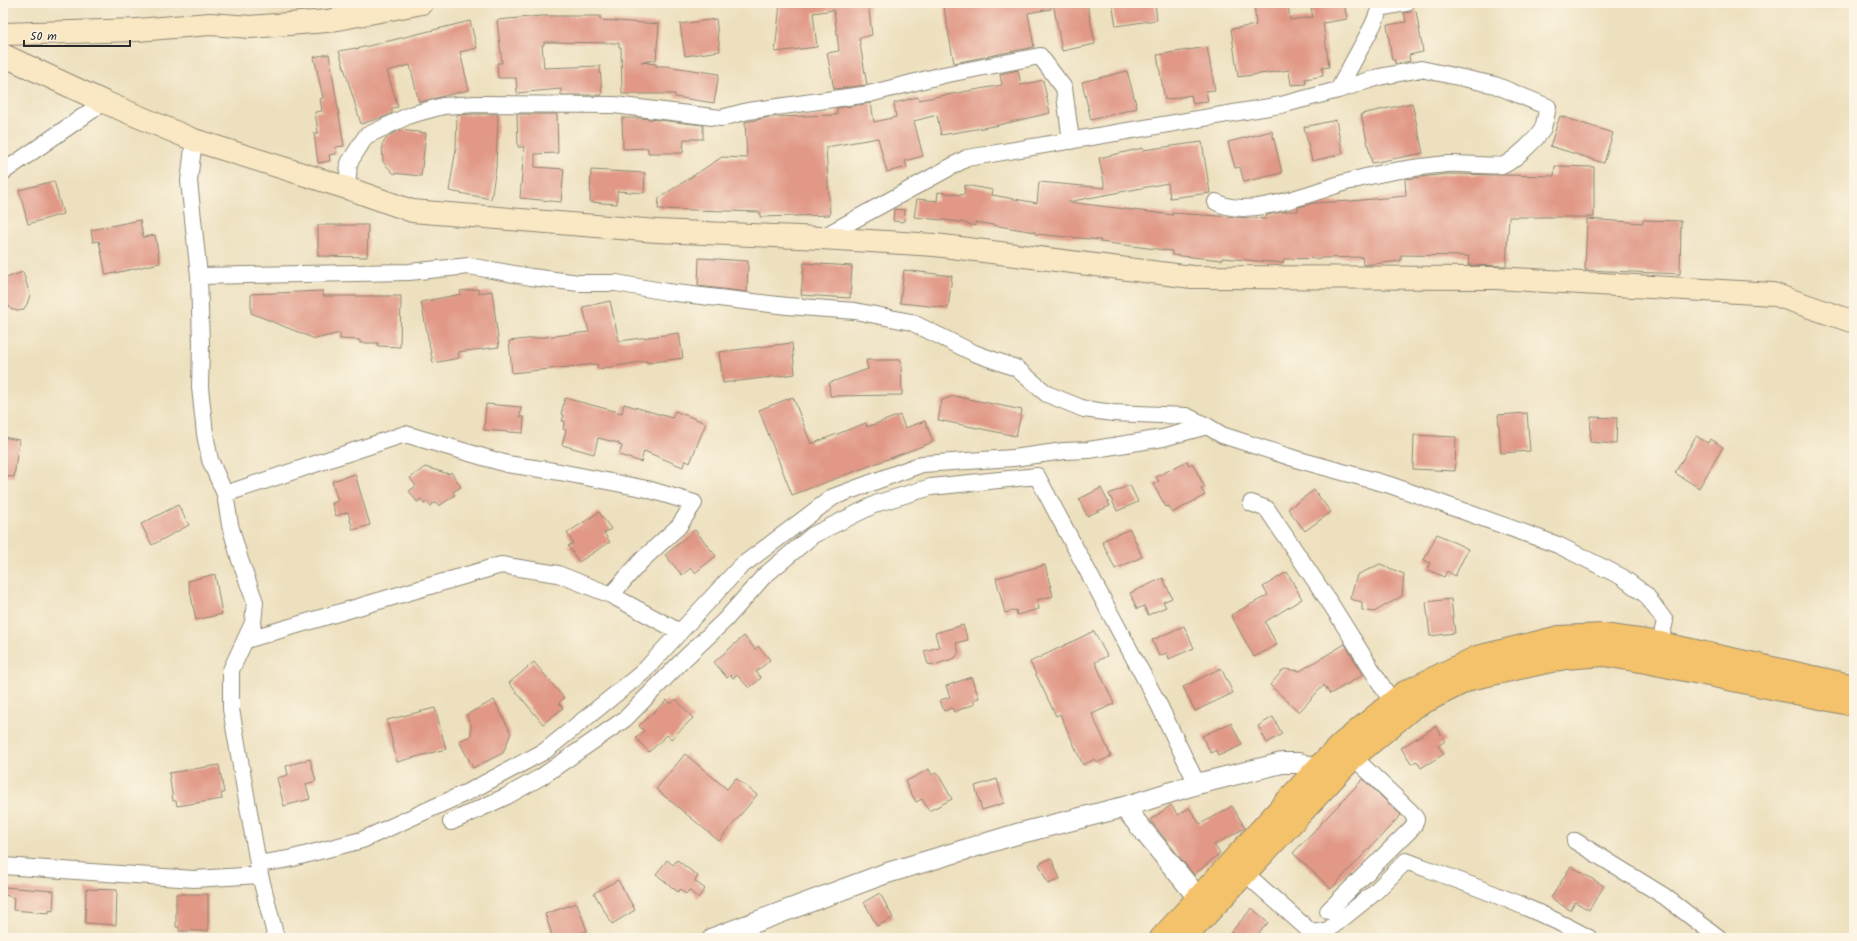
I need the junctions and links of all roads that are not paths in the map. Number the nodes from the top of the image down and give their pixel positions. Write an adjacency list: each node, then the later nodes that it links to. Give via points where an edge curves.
1 (422, 3): 4 (main road, via 326,21 250,27 210,24 138,30)
2 (1406, 3): 3 (street)
3 (1379, 5): 6 (street, via 1373,25)
4 (3, 34)
5 (3, 55): 7 (main road)
6 (1338, 90): 9 (street, via 1281,105); 12 (street, via 1379,77 1421,69 1495,86 1548,107 1542,130 1516,157 1502,166 1446,164 1393,172 1249,208 1221,205)
7 (104, 102): 8 (main road); 10 (street)
8 (194, 140): 11 (main road); 14 (street, via 189,181)
9 (1071, 141): 11 (street, via 1064,88 1040,56 943,75 869,94 748,111 721,118 614,105 443,106 410,115 366,136 349,163); 13 (street, via 966,158)
10 (3, 172)
11 (347, 188): 13 (main road, via 412,211 657,231)
12 (1216, 202)
13 (820, 238): 15 (main road, via 935,245 1192,277 1495,278 1773,294)
14 (199, 276): 16 (street, via 409,272 469,266 579,283 616,283 667,292 855,311 911,322 974,353 1016,368 1047,394 1084,409 1113,413 1186,416); 17 (street, via 200,387 205,434 210,460)
15 (1854, 322)
16 (1207, 426): 20 (street, via 1163,438 1089,450 922,464 833,497 740,567); 22 (street, via 1222,435 1390,485 1558,544 1622,577 1646,595 1665,621)
17 (225, 494): 19 (street, via 405,434 507,464 647,489 694,503 679,526 642,560); 21 (street, via 230,525 255,602 253,623)
18 (1251, 504): 24 (street, via 1267,509)
19 (611, 595): 20 (street); 21 (street, via 558,574 501,565)
20 (680, 632): 33 (street, via 643,672 545,752 472,790 362,840)
21 (246, 640): 33 (street, via 231,670 231,709)
22 (1660, 643): 23 (main road); 24 (main road, via 1603,635 1559,637 1477,657 1403,693)
23 (1842, 690): 25 (main road); 26 (main road, via 1604,655 1565,658 1470,679 1413,708)
24 (1392, 702): 26 (main road)
25 (1854, 705)
26 (1347, 751): 27 (main road); 34 (main road); 36 (street, via 1416,819 1414,827)
27 (1316, 769): 28 (street, via 1300,763 1282,763); 35 (main road)
28 (1197, 784): 29 (street); 30 (street, via 1037,476 931,487 878,503 813,535 764,576 725,620 625,719 541,776 507,796)
29 (1124, 807): 35 (street); 38 (street, via 1017,834 884,874)
30 (451, 822)
31 (1575, 841): 42 (street, via 1664,896)
32 (3, 866): 33 (street, via 194,879)
33 (259, 869): 37 (street)
34 (1245, 873): 35 (main road); 41 (street, via 1312,932 1328,930 1373,894 1406,861 1502,897 1558,921)
35 (1204, 905): 39 (main road); 40 (main road)
36 (1328, 911)
37 (276, 938)
38 (713, 938)
39 (1161, 938)
40 (1185, 938)
41 (1589, 938)
42 (1719, 938)

